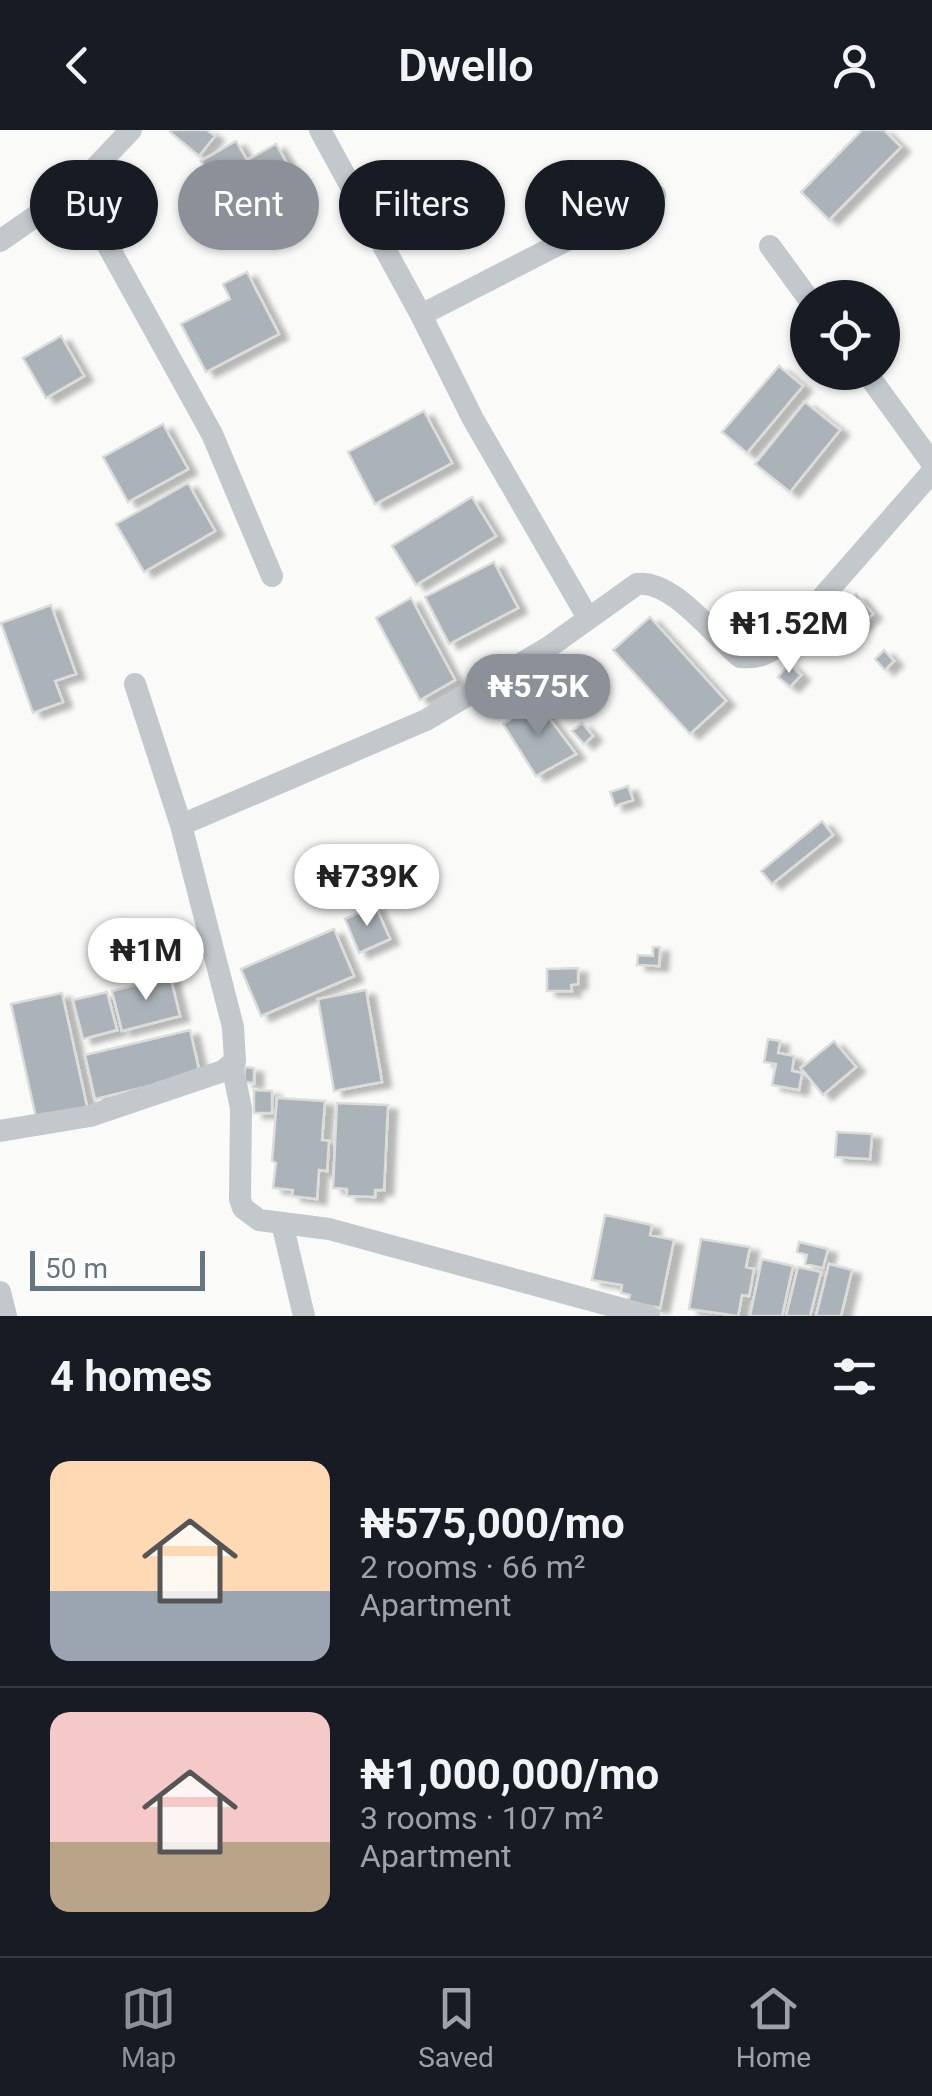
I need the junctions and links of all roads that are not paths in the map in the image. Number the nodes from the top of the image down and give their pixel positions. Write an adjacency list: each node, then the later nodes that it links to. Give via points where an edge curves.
1 (131, 130): 3 (street)
2 (320, 130): 10 (street)
3 (103, 160)
4 (30, 220): 5 (street)
5 (0, 241)
6 (770, 246): 9 (street)
7 (110, 250): 14 (street, via 212,434)
8 (546, 250): 10 (street)
9 (795, 280)
10 (420, 314): 15 (street)
11 (879, 390): 12 (street)
12 (932, 463)
13 (932, 472): 15 (street, via 770,653 740,657 650,582)
14 (272, 576)
15 (588, 618): 17 (street, via 397,735)
16 (136, 684): 17 (street)
17 (181, 825): 18 (street, via 232,1028)
18 (232, 1065): 19 (street, via 90,1116); 20 (street, via 240,1108 240,1199 259,1220)
19 (0, 1130)
20 (282, 1223): 23 (street); 24 (street, via 329,1229)
21 (0, 1292): 22 (street)
22 (6, 1316)
23 (304, 1316)
24 (649, 1316)

